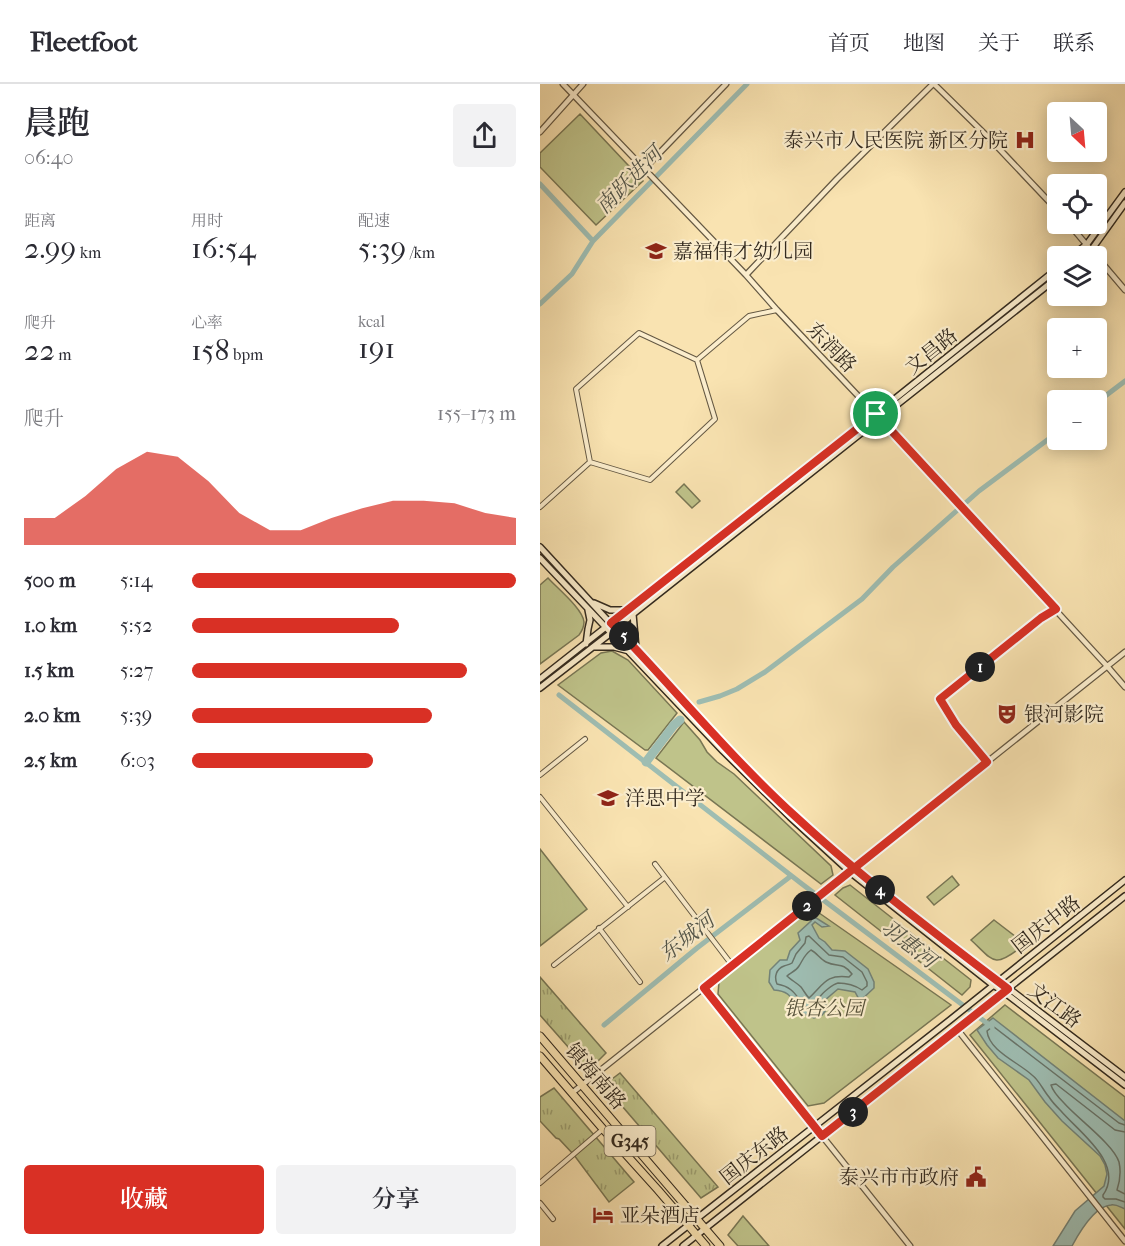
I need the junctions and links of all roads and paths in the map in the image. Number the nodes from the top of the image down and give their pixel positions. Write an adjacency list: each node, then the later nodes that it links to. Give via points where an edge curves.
1 (563, 84): 5 (street, 东润路)
2 (583, 84): 5 (street)
3 (726, 84): 7 (street)
4 (934, 84): 9 (street); 16 (street)
5 (573, 95): 6 (street); 7 (street, 东润路)
6 (540, 132)
7 (642, 167): 16 (street, 东润路)
8 (1125, 192): 12 (main road)
9 (1047, 199)
10 (1125, 203): 14 (main road)
11 (1078, 234): 12 (street)
12 (1087, 244): 13 (main road)
13 (1084, 246)
14 (1094, 246)
15 (1107, 268): 19 (street)
16 (746, 275): 20 (street, 东润路)
17 (1047, 277): 22 (main road, 文昌路)
18 (1047, 285): 22 (main road, 文昌路)
19 (1125, 290)
20 (777, 310): 21 (street, via 749,316); 22 (street, 东润路)
21 (697, 360): 23 (street, via 716,419 650,480); 23 (street, via 639,333 576,389)
22 (878, 416): 29 (street, 东润路); 30 (main road, 文昌路)
23 (590, 462): 24 (street)
24 (540, 507)
25 (540, 547): 27 (main road)
26 (540, 558): 28 (main road)
27 (591, 602): 30 (main road, via 610,610); 31 (main road)
28 (587, 608): 31 (main road); 33 (main road)
29 (1056, 609): 36 (street, 东润路); 41 (street, via 940,699)
30 (630, 612): 31 (main road, 文昌路); 32 (main road, 文昌路); 34 (main road)
31 (608, 625): 32 (main road, 文江路); 33 (main road, 文昌路)
32 (614, 631): 33 (main road, 文昌路); 34 (main road, 文江路)
33 (589, 645): 34 (main road); 37 (main road, 文昌路); 39 (main road, 文昌路)
34 (633, 651): 45 (main road, 文江路)
35 (1125, 652): 36 (street)
36 (1107, 666): 38 (street, 东润路); 41 (street)
37 (540, 679)
38 (1125, 687)
39 (540, 688)
40 (585, 739): 42 (street)
41 (987, 762): 45 (street)
42 (540, 775)
43 (540, 797): 49 (street)
44 (655, 864): 46 (street)
45 (852, 870): 52 (street); 54 (main road, 文江路)
46 (664, 878): 49 (street); 52 (street)
47 (1125, 880): 54 (main road, 国庆中路)
48 (1125, 896): 56 (main road, 国庆东路)
49 (628, 908): 50 (street)
50 (599, 928): 51 (street); 53 (street)
51 (554, 965)
52 (732, 965): 55 (street)
53 (640, 982)
54 (996, 983): 56 (main road, 文江路); 57 (main road, 国庆中路)
55 (704, 988): 62 (street); 65 (street)
56 (1006, 990): 58 (main road, 国庆东路); 61 (main road, 文江路); 63 (main road)
57 (986, 991): 65 (main road, 国庆东路)
58 (957, 1029): 67 (main road, 国庆东路); 75 (street)
59 (540, 1036): 62 (highway, 镇海南路 / G345)
60 (540, 1056): 64 (highway, 镇海南路 / G345)
61 (1125, 1077)
62 (582, 1084): 64 (street); 71 (highway, 镇海南路 / G345)
63 (1125, 1084)
64 (572, 1093): 66 (highway, 镇海南路 / G345)
65 (814, 1126): 67 (street); 71 (main road, 国庆东路)
66 (603, 1130): 68 (street); 72 (highway, 镇海南路 / G345)
67 (822, 1136): 73 (main road, 国庆东路); 80 (street)
68 (540, 1183)
69 (540, 1203): 70 (street)
70 (553, 1219)
71 (697, 1219): 72 (main road, 国庆东路); 73 (highway, 镇海南路 / G345)
72 (688, 1225): 74 (highway, 镇海南路 / G345); 76 (main road, 国庆东路)
73 (705, 1228): 74 (main road, 国庆东路); 79 (highway, 镇海南路 / G345)
74 (697, 1235): 77 (main road, 国庆东路); 78 (highway, 镇海南路 / G345)
75 (1125, 1241)
76 (662, 1246)
77 (683, 1246)
78 (706, 1246)
79 (720, 1246)
80 (910, 1246)

